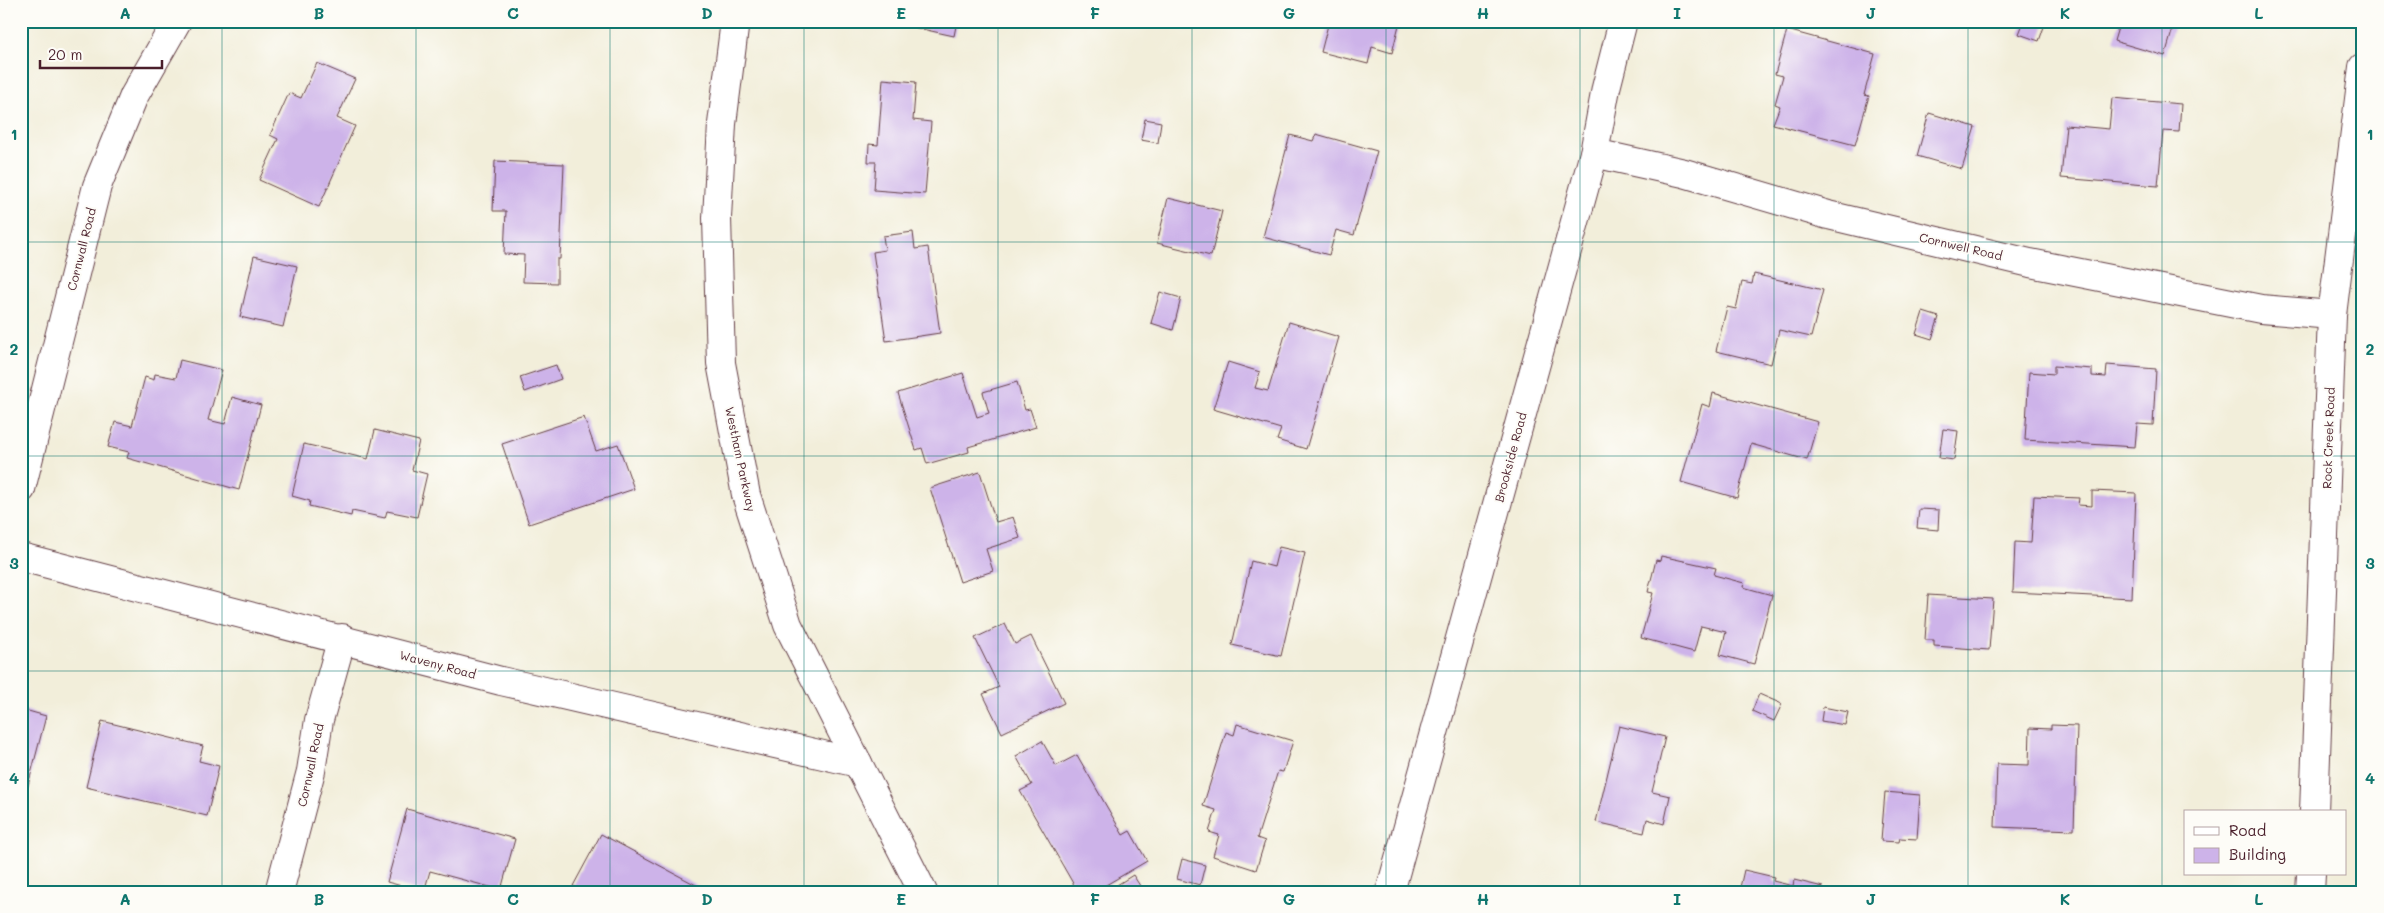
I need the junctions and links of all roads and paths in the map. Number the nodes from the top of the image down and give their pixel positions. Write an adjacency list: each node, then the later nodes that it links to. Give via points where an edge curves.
1 (177, 21): 7 (street, Cornwall Road, via 134,96 97,186)
2 (735, 21): 10 (street, Westham Parkway, via 722,124 717,218 721,363 746,495 788,625)
3 (1623, 21): 5 (street, Brookside Road)
4 (2363, 67): 6 (street, Rock Creek Road)
5 (1594, 152): 6 (street, Cornwell Road, via 1684,173 1828,215 2030,263 2261,309); 15 (street, Brookside Road)
6 (2332, 315): 11 (street, Rock Creek Road)
7 (21, 489)
8 (21, 557): 9 (street, Waveny Road)
9 (342, 638): 10 (street, Waveny Road, via 501,681); 13 (street, Cornwall Road)
10 (858, 762): 14 (street, Westham Parkway)
11 (2314, 810)
12 (2311, 876): 16 (street)
13 (279, 892)
14 (923, 892)
15 (1390, 892)
16 (2310, 892)

